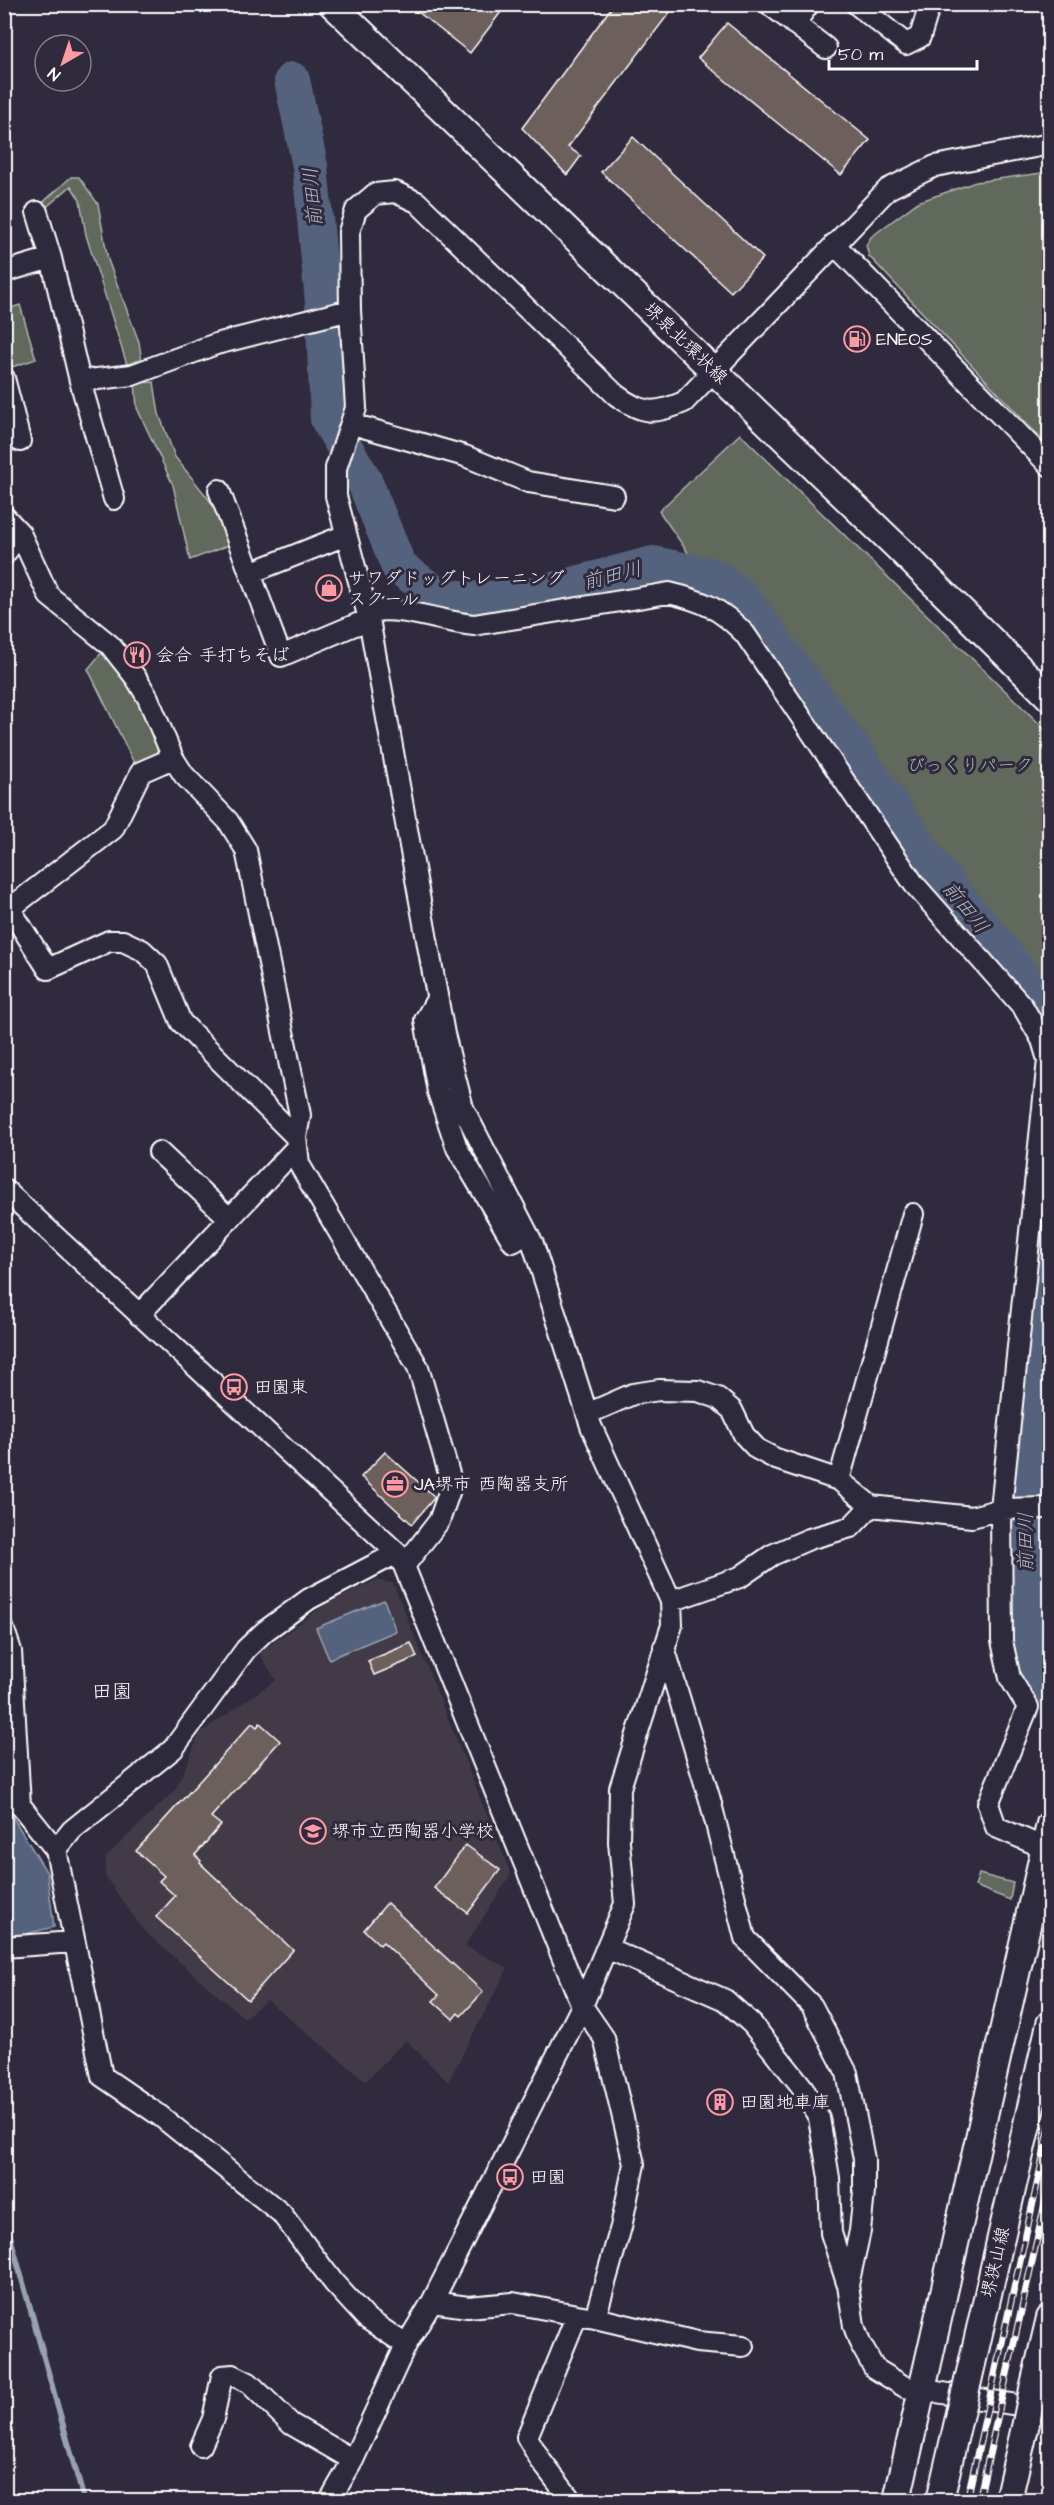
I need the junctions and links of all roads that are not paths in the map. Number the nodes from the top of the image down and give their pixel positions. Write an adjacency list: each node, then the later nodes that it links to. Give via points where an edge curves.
1 (332, 4): 14 (main road, 堺泉北環状線)
2 (770, 4): 6 (street)
3 (809, 4): 6 (street)
4 (856, 4): 5 (street, via 906,44 920,37)
5 (930, 4)
6 (794, 24): 7 (street)
7 (826, 48)
8 (1050, 144): 10 (street, via 935,166 888,189)
9 (37, 212): 11 (street)
10 (834, 244): 14 (street); 20 (street)
11 (51, 258): 12 (street); 16 (street)
12 (4, 272)
13 (350, 310): 14 (street, via 349,232 356,210 375,194 395,192 417,202 616,395 632,406 650,412 684,402); 16 (street, via 216,344 132,375); 18 (street, via 356,408)
14 (714, 370): 30 (main road, 堺泉北環状線)
15 (4, 378): 17 (street)
16 (80, 381): 23 (street)
17 (8, 402): 19 (street)
18 (351, 427): 22 (street, via 465,456 528,482); 26 (street, via 338,462 336,496)
19 (20, 441)
20 (1050, 466)
21 (219, 490): 28 (street)
22 (614, 496)
23 (114, 499)
24 (4, 516): 25 (street)
25 (20, 532): 27 (street); 31 (street, via 49,596 110,645 135,678 148,698)
26 (346, 535): 28 (street); 29 (street)
27 (4, 555)
28 (250, 573): 29 (street, via 281,656)
29 (368, 615): 39 (street, via 437,999 463,1108 527,1233); 43 (street, via 387,608 474,625 669,593 696,599 725,613 745,634 914,884 1023,1007 1042,1040 1048,1060)
30 (1047, 686)
31 (172, 758): 32 (street, via 141,772 113,830); 33 (street, via 228,821 246,850 300,1115)
32 (7, 911): 33 (street, via 48,969 108,940 123,941 142,950 157,964 181,1022)
33 (296, 1143): 37 (street); 44 (street, via 299,1164 418,1367 452,1484 439,1521)
34 (159, 1152): 37 (street)
35 (4, 1189): 38 (street)
36 (913, 1214): 40 (street)
37 (230, 1219): 38 (street)
38 (139, 1315): 44 (street)
39 (587, 1414): 40 (street, via 633,1394 698,1391 718,1398 732,1410 744,1435 757,1449 777,1460); 45 (street)
40 (839, 1480): 41 (street)
41 (871, 1506): 43 (street, via 972,1517); 45 (street, via 850,1527 809,1539 772,1555 740,1576)
42 (1044, 1508): 43 (street)
43 (1002, 1509): 48 (street, via 1002,1641 1010,1678 1028,1707 988,1804 996,1827)
44 (400, 1560): 49 (street, via 309,1599 265,1631 246,1648 173,1749 72,1830); 53 (street)
45 (671, 1601): 47 (street, via 672,1625)
46 (4, 1630): 49 (street, via 11,1651 20,1805)
47 (664, 1647): 52 (street, via 620,1788 619,1842 625,1904); 55 (street, via 710,1800 745,1938 812,2006 847,2073 864,2159 864,2192)
48 (1047, 1836): 61 (main road)
49 (56, 1850): 50 (street)
50 (73, 1942): 51 (street); 59 (street, via 102,2076 159,2115 281,2213 366,2318)
51 (4, 1947)
52 (607, 1948): 53 (street); 55 (street, via 725,2000 752,2024 803,2088 819,2118 829,2178 831,2233)
53 (582, 2006): 56 (street); 57 (street, via 604,2038 634,2164 621,2228)
54 (1050, 2024): 68 (main road, 堺狭山線, bridge)
55 (848, 2285): 61 (street, via 854,2326 874,2368 905,2387)
56 (432, 2302): 57 (street, via 468,2307 513,2303); 59 (street)
57 (586, 2316): 60 (street, via 697,2342); 66 (street, via 527,2437)
58 (1050, 2318): 69 (main road, bridge)
59 (406, 2345): 64 (street)
60 (743, 2346)
61 (922, 2390): 62 (street); 67 (main road)
62 (1050, 2410)
63 (201, 2446): 64 (street, via 213,2419 222,2376 233,2375 249,2383 291,2424)
64 (353, 2460): 65 (street)
65 (330, 2500)
66 (571, 2500)
67 (897, 2500)
68 (940, 2500)
69 (1008, 2500)

